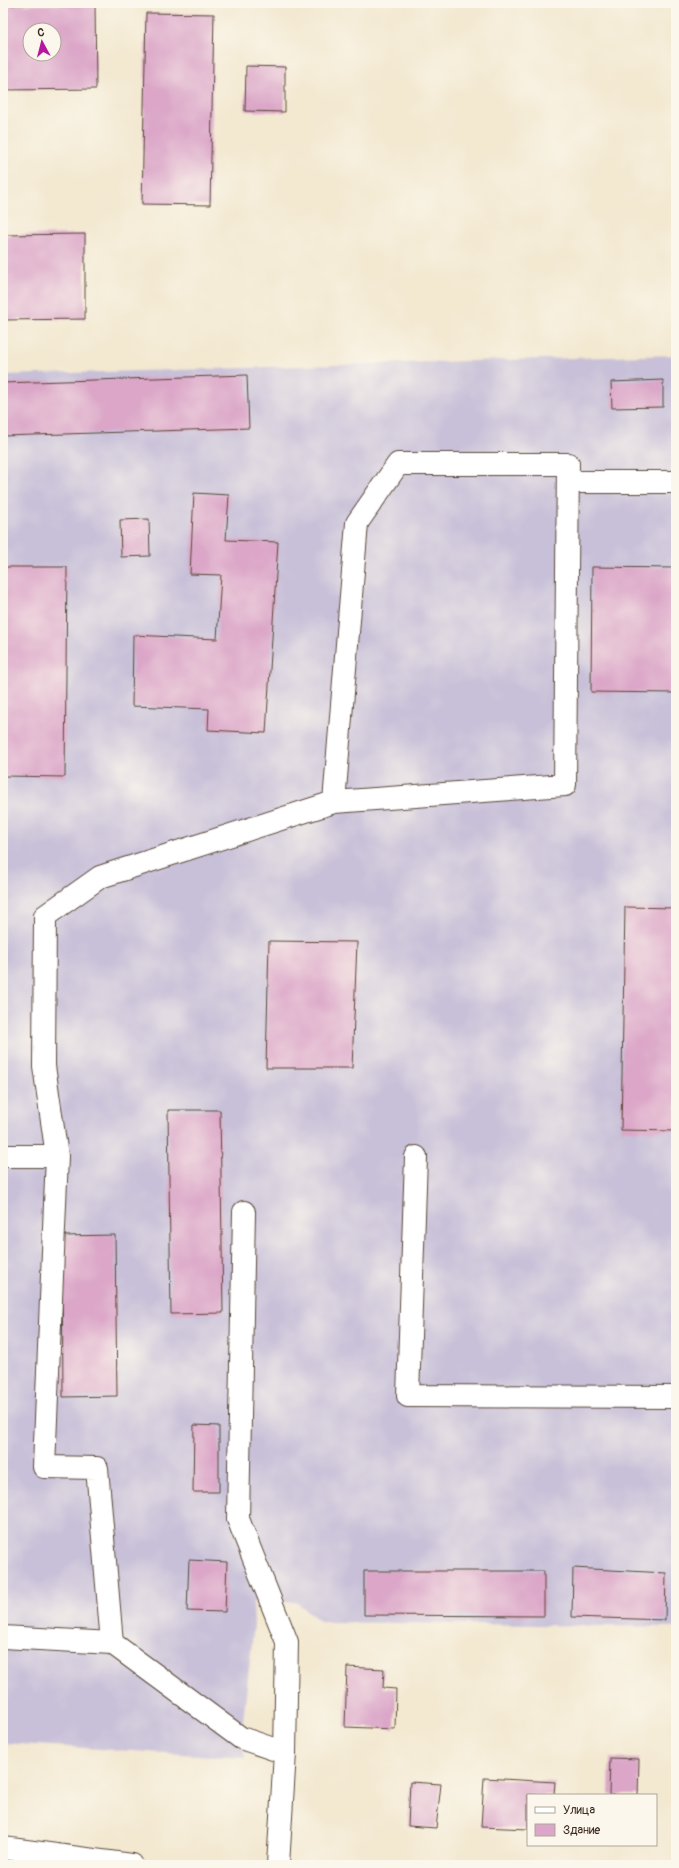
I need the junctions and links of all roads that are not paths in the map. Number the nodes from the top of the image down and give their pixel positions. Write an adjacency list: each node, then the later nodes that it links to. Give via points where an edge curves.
1 (568, 482): 2 (street); 3 (street, via 565,786); 3 (street, via 568,464 398,464 358,523)
2 (676, 482)
3 (334, 802): 5 (street, via 100,877 45,916 44,1066)
4 (3, 1156): 5 (street)
5 (57, 1156): 10 (street, via 44,1467 97,1468)
6 (416, 1157): 8 (street, via 408,1396)
7 (244, 1212): 11 (street, via 238,1519 287,1642)
8 (676, 1396)
9 (3, 1637): 10 (street)
10 (112, 1643): 11 (street, via 241,1738)
11 (285, 1753): 14 (street)
12 (3, 1848): 13 (street)
13 (132, 1865)
14 (278, 1865)

